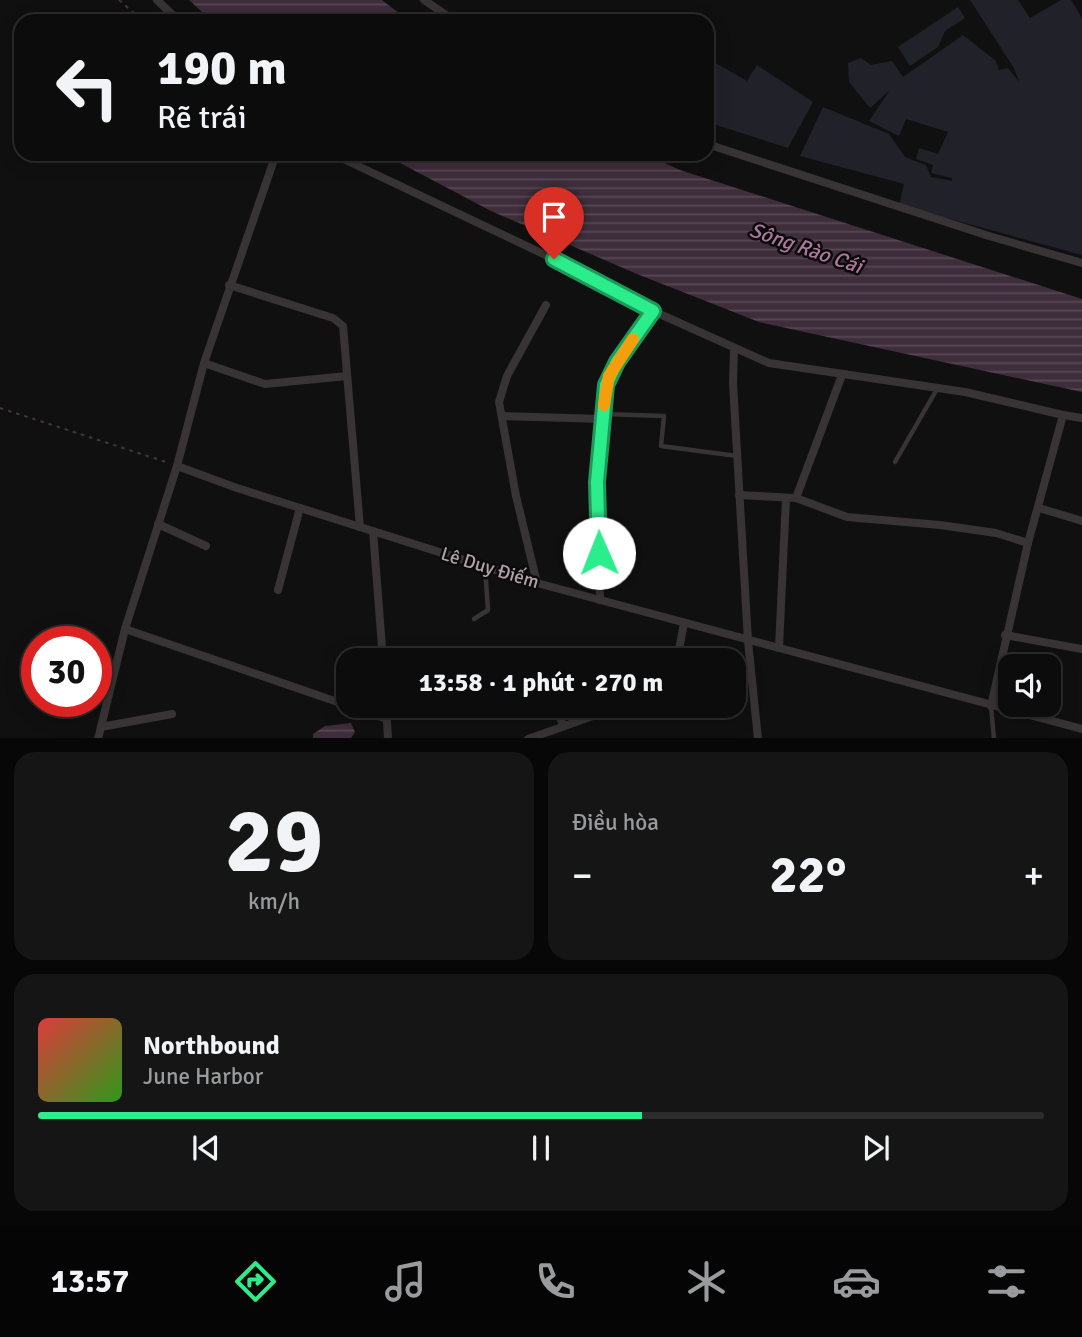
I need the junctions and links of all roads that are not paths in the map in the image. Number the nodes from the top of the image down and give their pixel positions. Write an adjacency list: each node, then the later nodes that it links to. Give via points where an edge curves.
1 (157, 0): 3 (street)
2 (424, 0): 4 (street)
3 (172, 14)
4 (445, 14)
5 (714, 146): 8 (street)
6 (273, 161): 9 (street)
7 (348, 161): 11 (street)
8 (1082, 263)
9 (229, 285): 13 (street); 15 (street, via 339,321)
10 (546, 305): 18 (street, via 503,384)
11 (653, 311): 12 (street); 19 (street, via 609,376)
12 (734, 348): 14 (street, via 783,367); 21 (street)
13 (204, 363): 15 (street, via 265,384); 23 (street)
14 (842, 375): 16 (street); 26 (street)
15 (347, 376): 31 (street)
16 (937, 388): 17 (street); 22 (lane)
17 (1063, 415): 20 (street); 28 (street)
18 (502, 416): 19 (street); 36 (street)
19 (604, 416): 21 (lane, via 664,416 661,446); 38 (street, via 597,482)
20 (1082, 418)
21 (737, 456): 24 (street)
22 (895, 462)
23 (177, 466): 27 (street, Lê Duy Điếm); 30 (street)
24 (739, 495): 25 (street); 43 (street)
25 (786, 498): 26 (street); 46 (street)
26 (796, 498): 33 (street, via 847,517 951,526)
27 (300, 508): 31 (street, Lê Duy Điếm); 37 (street)
28 (1039, 508): 29 (street); 33 (street)
29 (1082, 521)
30 (158, 524): 34 (street); 41 (street)
31 (360, 527): 32 (street, Lê Duy Điếm)
32 (373, 531): 35 (street, Lê Duy Điếm); 44 (street)
33 (1028, 543): 42 (street)
34 (205, 546)
35 (485, 567): 36 (street, Lê Duy Điếm); 39 (lane, via 488,610)
36 (537, 583): 38 (street, Lê Duy Điếm)
37 (278, 590)
38 (600, 600): 40 (street, Lê Duy Điếm)
39 (474, 619)
40 (684, 623): 43 (street, Lê Duy Điếm); 45 (street)
41 (125, 629): 52 (street); 54 (street)
42 (1006, 635): 47 (street); 48 (street)
43 (748, 641): 46 (street, Lê Duy Điếm); 59 (street)
44 (382, 648)
45 (679, 648)
46 (779, 648): 48 (street, Lê Duy Điếm)
47 (1082, 649)
48 (990, 706): 55 (street, Lê Duy Điếm); 60 (lane)
49 (172, 714): 54 (street)
50 (560, 718): 53 (street)
51 (585, 718): 53 (street)
52 (387, 719): 57 (street)
53 (563, 725): 58 (street)
54 (101, 727): 56 (street)
55 (1082, 729)
56 (97, 738)
57 (388, 738)
58 (528, 738)
59 (758, 738)
60 (994, 738)

